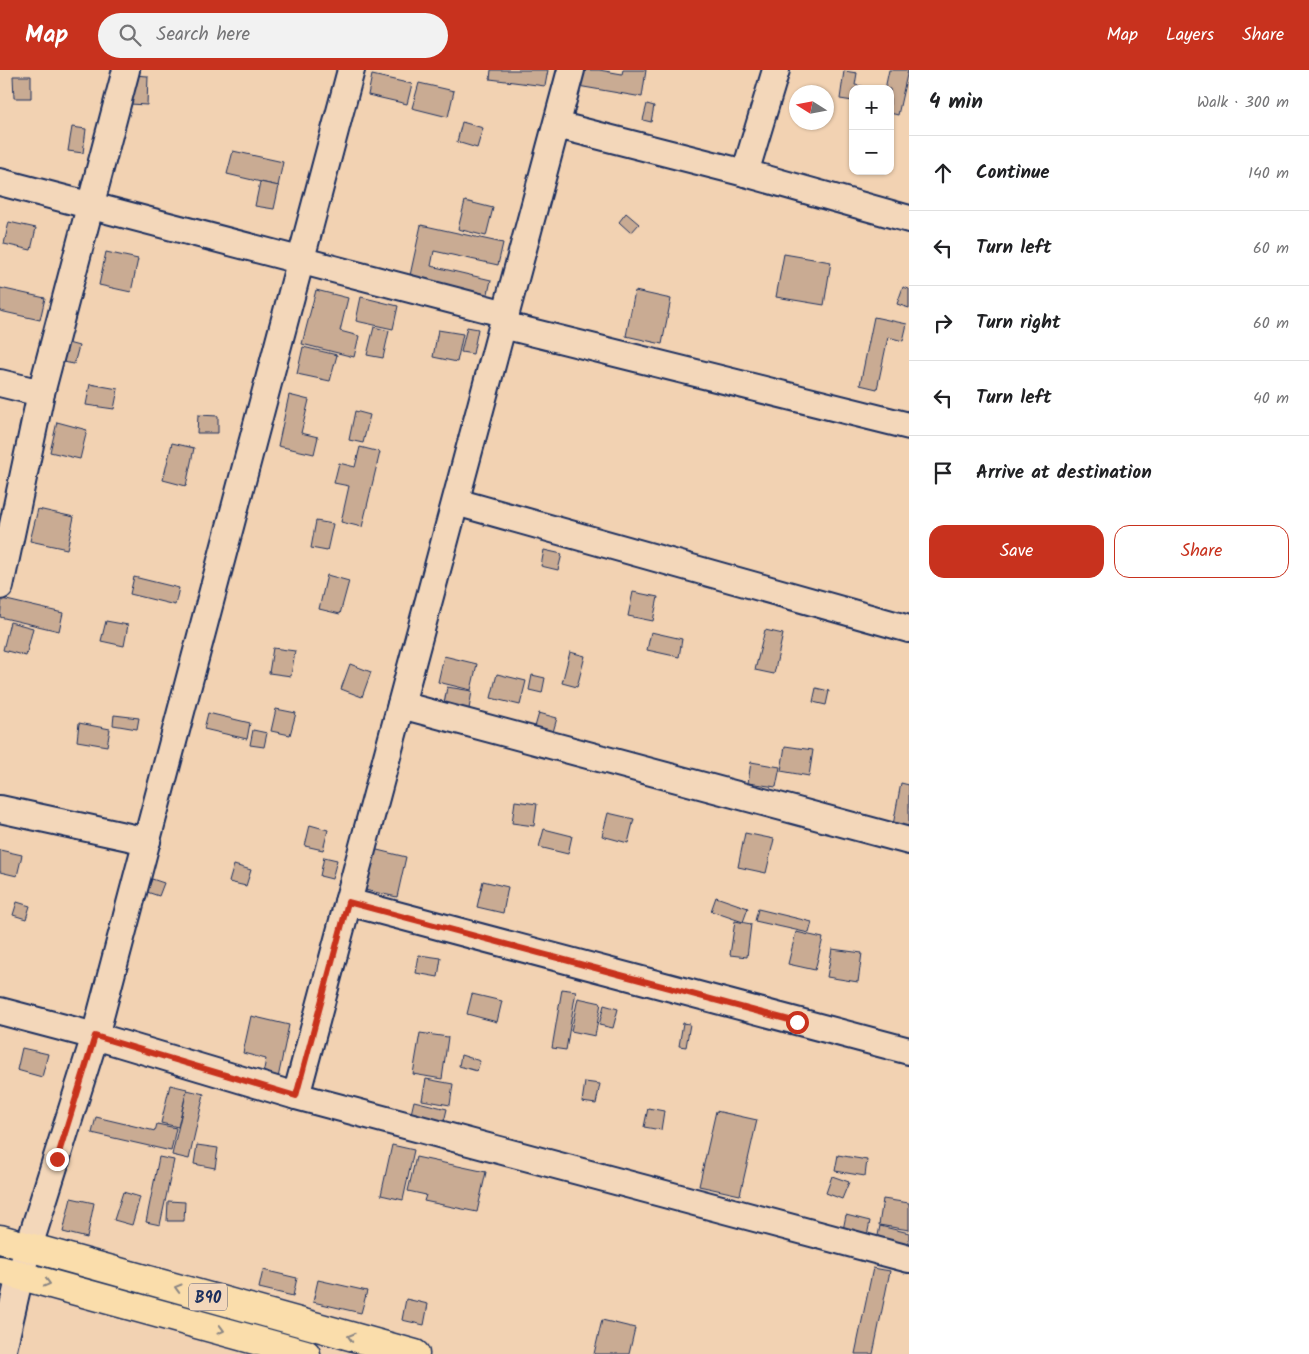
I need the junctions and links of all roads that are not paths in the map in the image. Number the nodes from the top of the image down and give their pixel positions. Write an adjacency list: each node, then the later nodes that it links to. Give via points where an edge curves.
1 (126, 70): 8 (street)
2 (351, 70): 10 (street)
3 (571, 70): 5 (street)
4 (776, 70): 6 (street)
5 (557, 125): 6 (street); 11 (street)
6 (745, 174): 9 (street)
7 (0, 182): 8 (street)
8 (92, 206): 10 (street); 13 (street)
9 (909, 219)
10 (300, 260): 11 (street); 21 (street)
11 (504, 319): 14 (street); 15 (street)
12 (0, 384): 13 (street)
13 (41, 393): 16 (street)
14 (909, 426)
15 (456, 502): 17 (street); 18 (street)
16 (0, 586)
17 (909, 629)
18 (401, 705): 20 (street); 22 (street)
19 (0, 809): 21 (street)
20 (909, 841)
21 (147, 842): 24 (street)
22 (348, 902): 25 (street); 26 (street)
23 (0, 1012): 24 (street)
24 (95, 1036): 26 (street); 28 (street)
25 (909, 1051)
26 (296, 1096): 29 (street)
27 (0, 1239): 28 (main road, B90)
28 (30, 1246): 30 (street); 33 (main road, B90, one-way to 28)
29 (909, 1260)
30 (10, 1273): 31 (street); 32 (main road, B90, one-way to 32)
31 (2, 1354)
32 (306, 1354)
33 (415, 1354)

